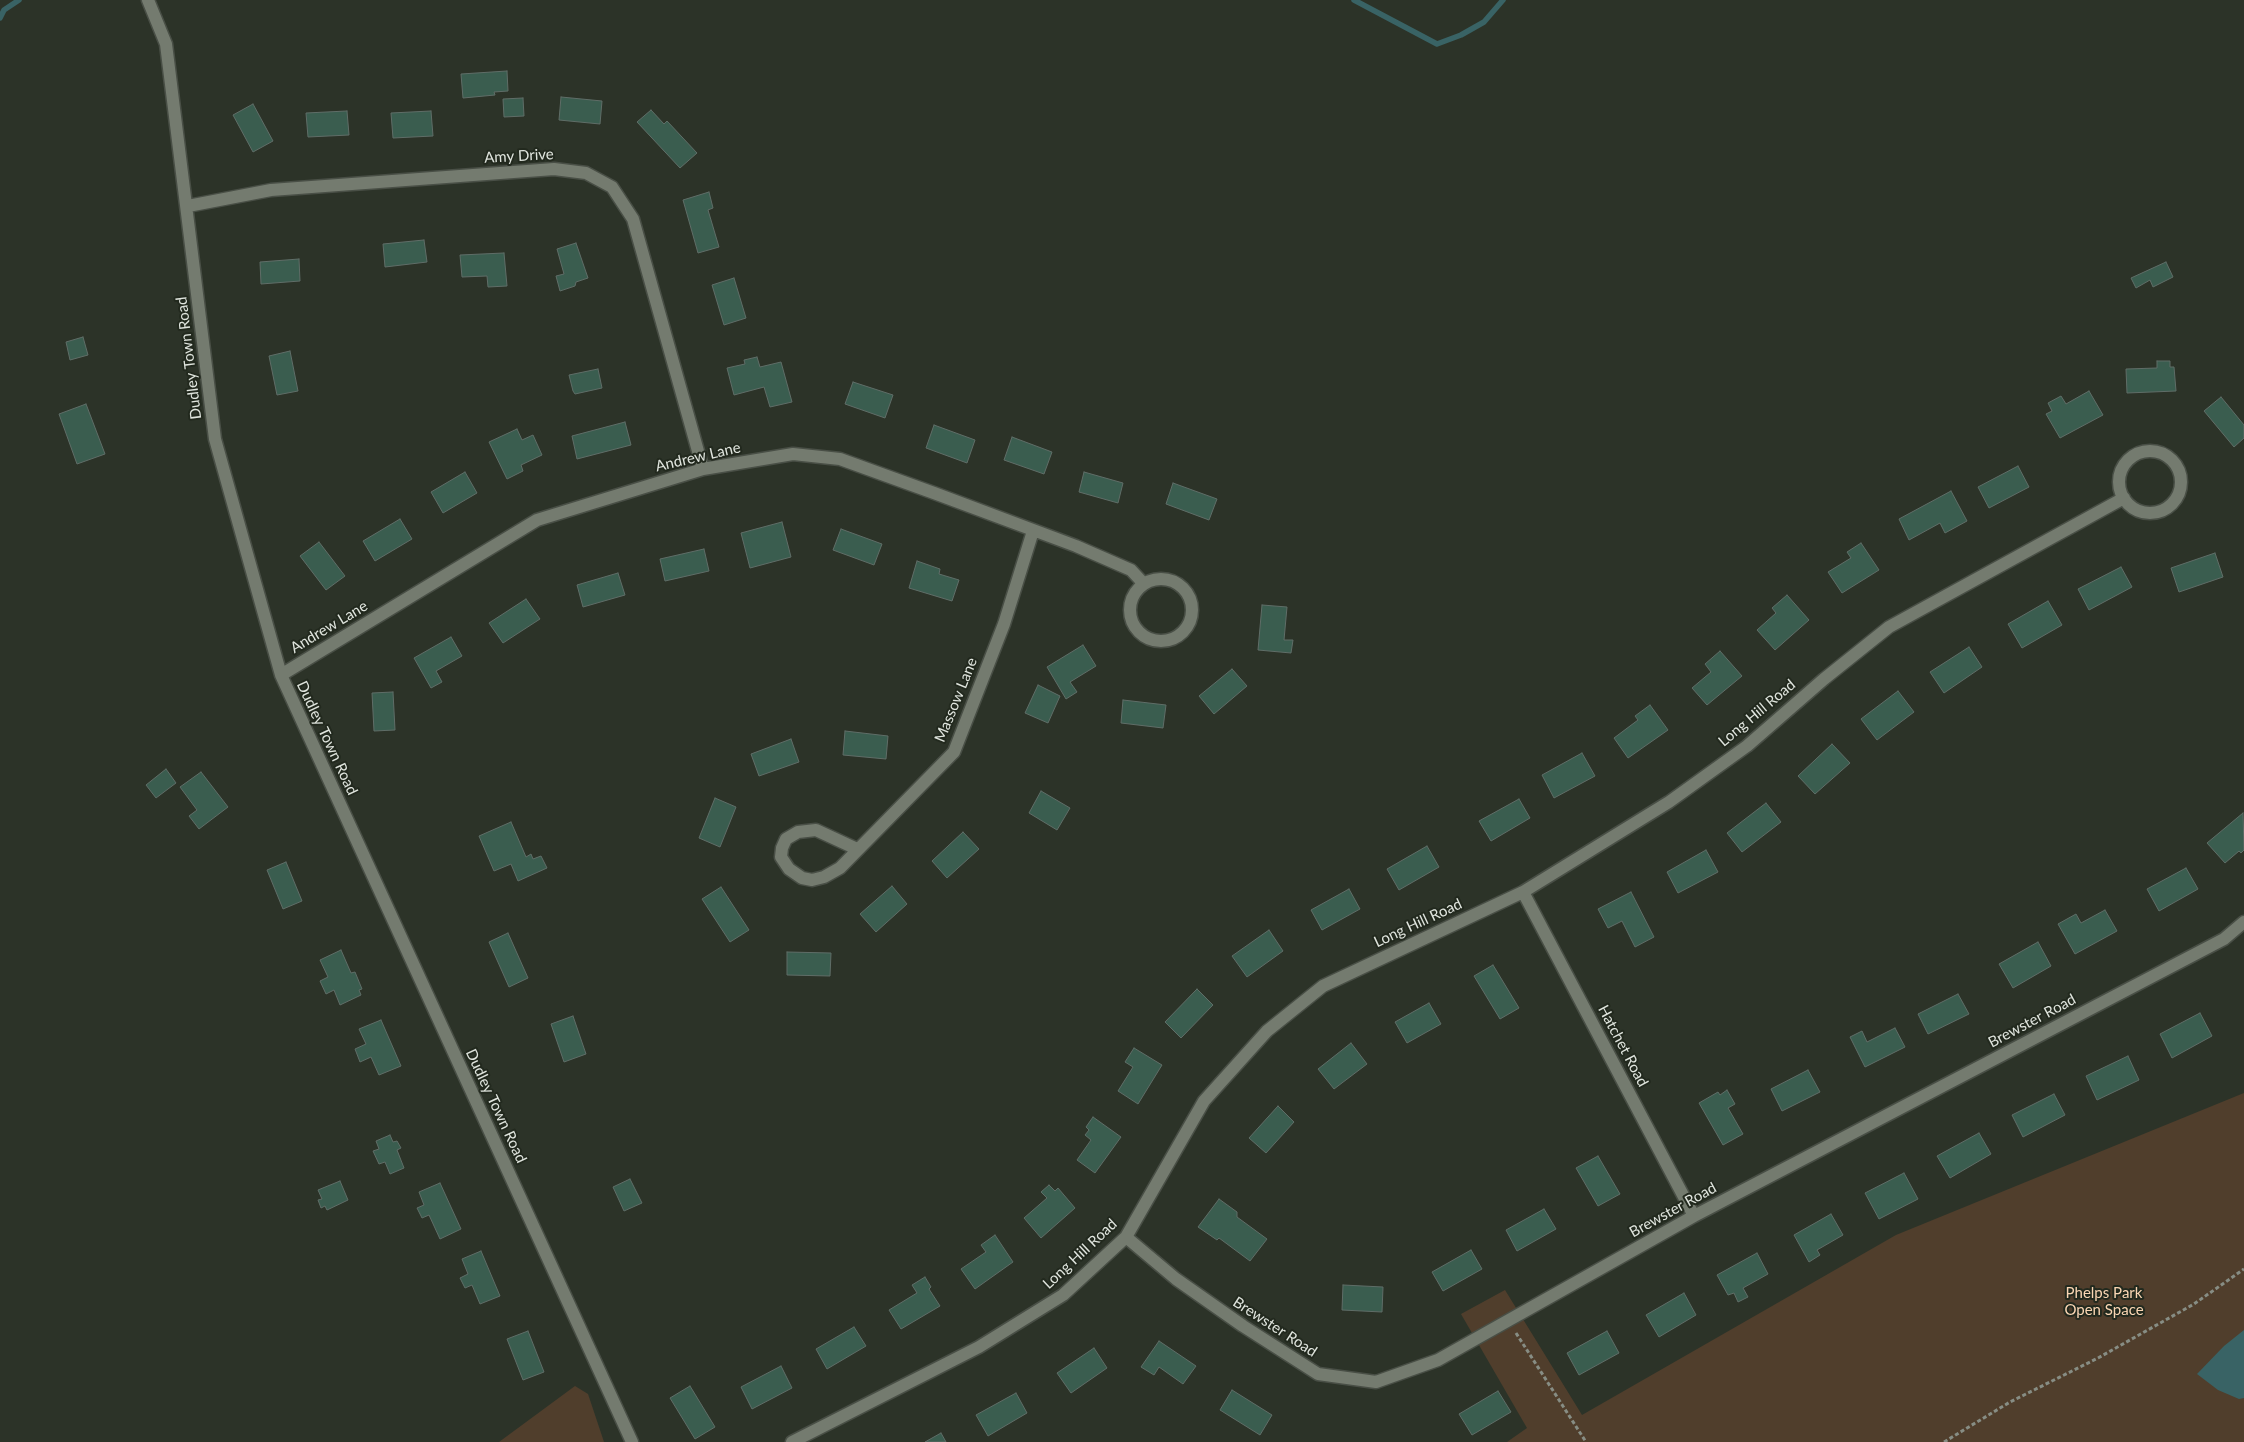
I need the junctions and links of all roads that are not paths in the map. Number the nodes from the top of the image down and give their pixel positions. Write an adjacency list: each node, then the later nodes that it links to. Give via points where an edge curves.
1 (148, 0): 2 (street, Dudley Town Road, via 166,44)
2 (188, 206): 3 (street, Amy Drive, via 271,190 554,169 586,173 612,187 633,219); 7 (street, Dudley Town Road, via 215,439)
3 (703, 470): 5 (street, Andrew Lane, via 793,454 840,459); 7 (street, Andrew Lane, via 537,520)
4 (2124, 498): 4 (street, via 2119,483 2120,473 2132,456 2142,452 2162,453 2178,467 2180,492 2163,510 2154,513 2134,509); 9 (street, Long Hill Road, via 1889,627 1739,751 1668,802)
5 (1033, 531): 6 (street, Andrew Lane, via 1131,570); 8 (street, Massow Lane, via 1004,624 954,752)
6 (1144, 584): 6 (street, via 1162,579 1172,581 1187,593 1192,612 1185,630 1178,636 1169,640 1150,639 1135,627 1130,608 1137,590)
7 (281, 675): 13 (street, Dudley Town Road)
8 (857, 849): 8 (street, Massow Lane, via 840,868 812,880 802,878 789,869 781,857 786,839 798,832 816,830)
9 (1523, 892): 11 (street, Hatchet Road); 12 (street, Long Hill Road, via 1323,986 1267,1031 1204,1101)
10 (2244, 922): 11 (street, Brewster Road, via 2215,944)
11 (1694, 1216): 12 (street, Brewster Road, via 1438,1360 1376,1382 1318,1374 1176,1279)
12 (1126, 1236): 14 (street, Long Hill Road, via 1054,1301 979,1347)
13 (632, 1442)
14 (792, 1442)

